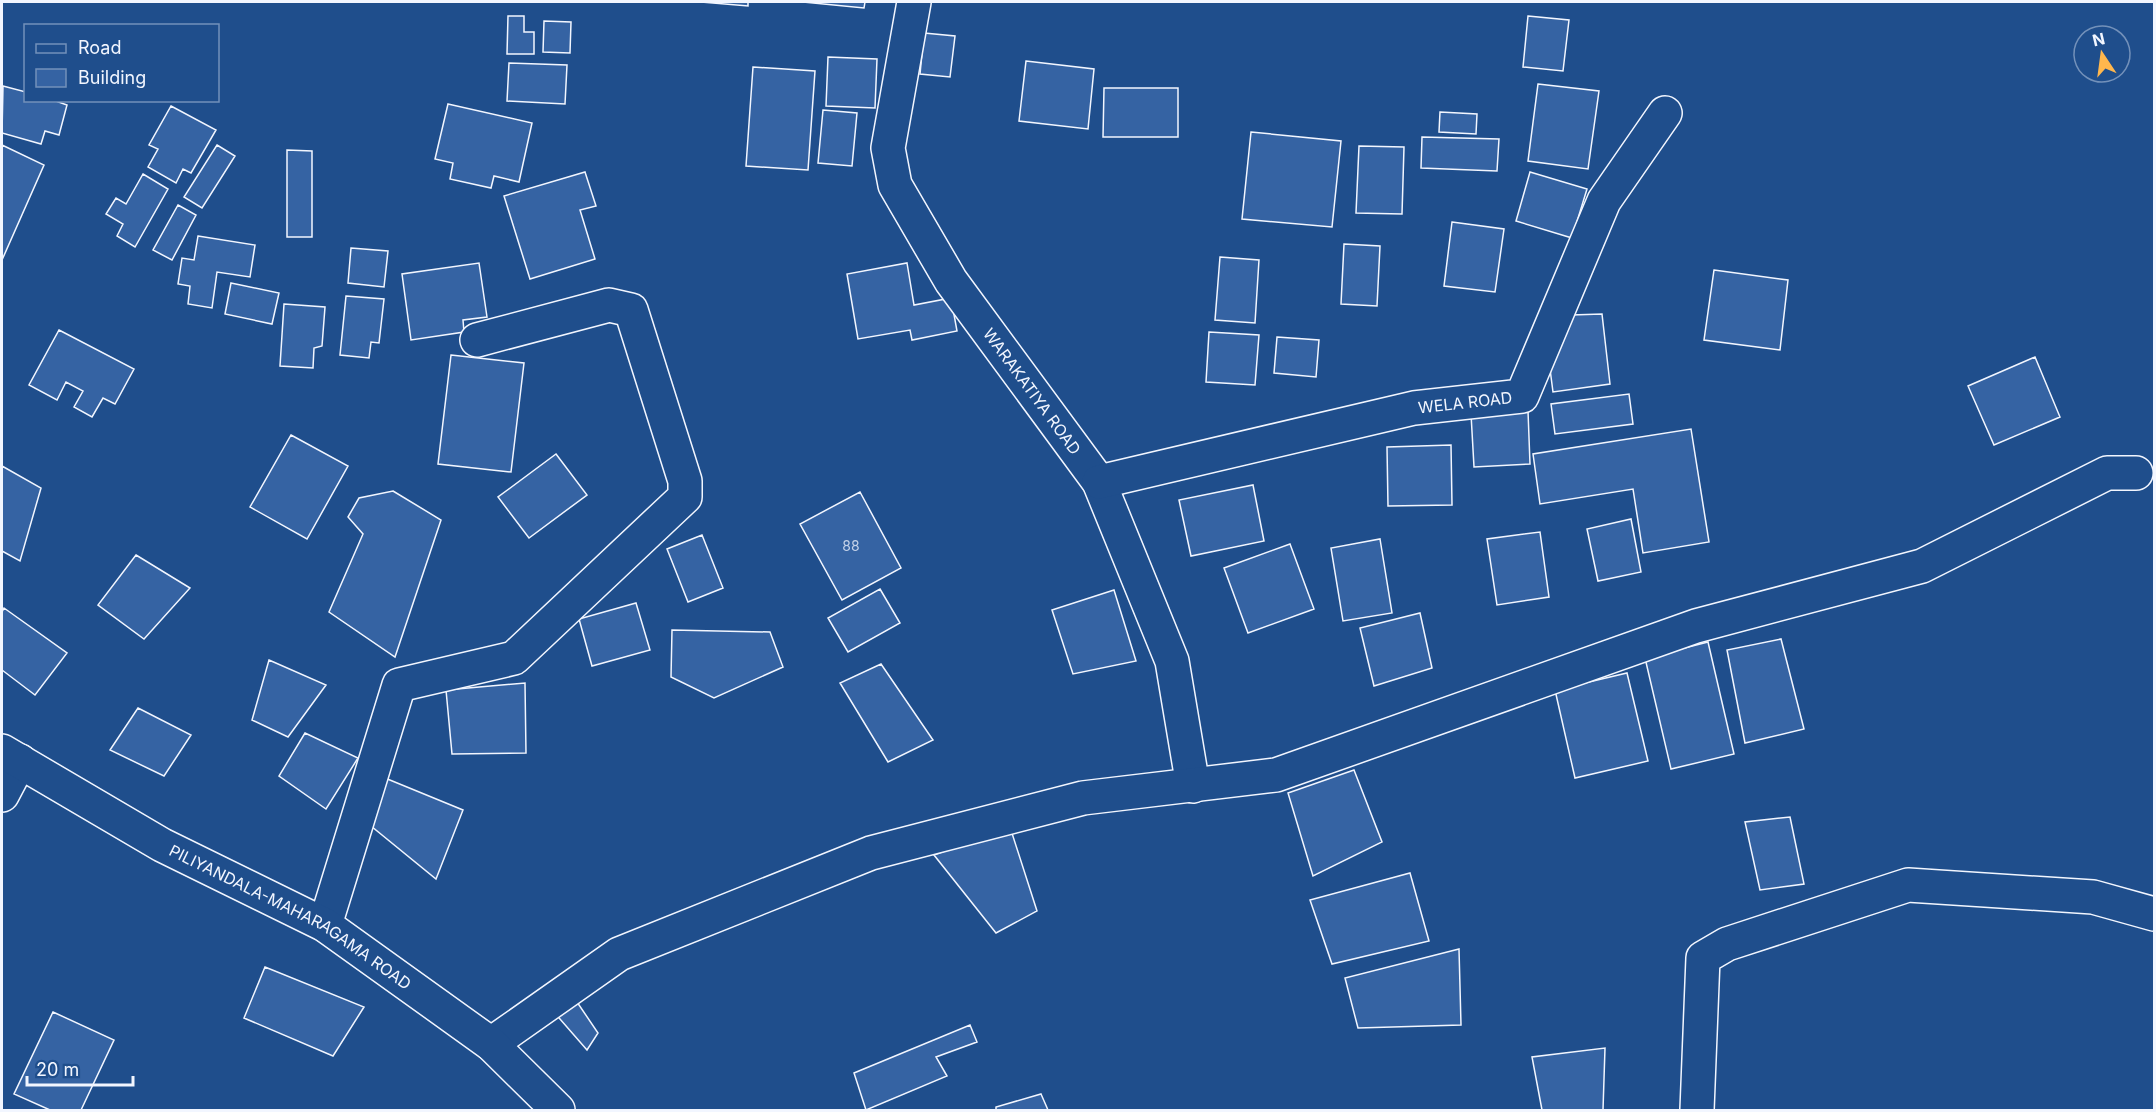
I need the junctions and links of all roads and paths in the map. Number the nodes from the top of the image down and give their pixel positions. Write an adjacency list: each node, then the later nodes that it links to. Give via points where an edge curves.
1 (914, 2): 5 (street, WARAKATIYA ROAD, via 888,148 895,185 951,281)
2 (1665, 113): 5 (street, WELA ROAD, via 1604,201 1522,396 1414,408)
3 (477, 340): 10 (street, via 609,305 631,310 685,481 685,497 514,658 399,685)
4 (2136, 473): 7 (street, via 2107,473 1922,566 1696,626 1276,775)
5 (1099, 482): 7 (street, WARAKATIYA ROAD, via 1172,661)
6 (11, 756): 8 (street); 10 (street, PILIYANDALA-MAHARAGAMA ROAD, via 162,845)
7 (1193, 786): 11 (street, via 1083,798 871,853 619,954)
8 (2, 795)
9 (2154, 914): 13 (street, via 2093,897 1908,885 1727,944 1703,958)
10 (325, 925): 11 (street, PILIYANDALA-MAHARAGAMA ROAD)
11 (491, 1044): 12 (street, PILIYANDALA-MAHARAGAMA ROAD)
12 (558, 1110)
13 (1697, 1110)

